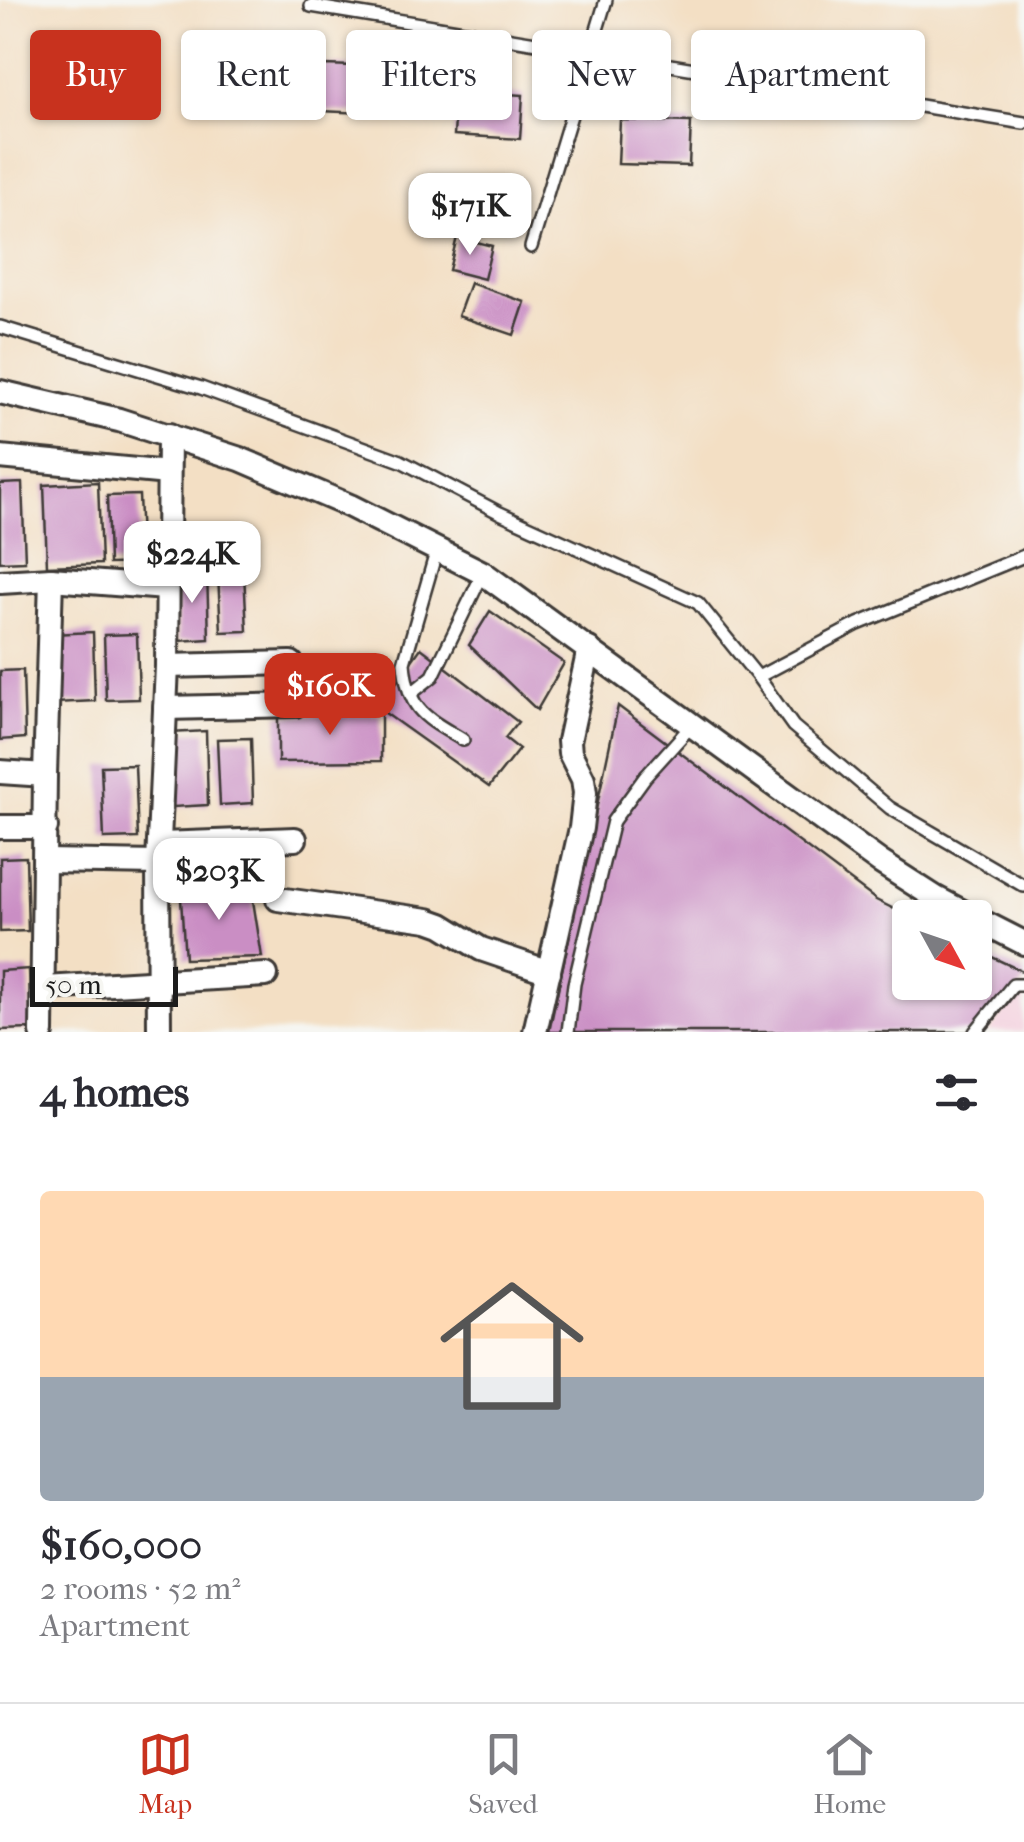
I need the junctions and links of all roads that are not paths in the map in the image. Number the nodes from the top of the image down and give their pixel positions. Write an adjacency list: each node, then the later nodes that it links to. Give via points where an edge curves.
1 (606, 0): 3 (lane)
2 (311, 6): 4 (lane)
3 (597, 30)
4 (532, 42)
5 (671, 65): 7 (lane)
6 (569, 120): 8 (lane)
7 (1024, 123)
8 (531, 247)
9 (0, 327): 23 (lane, via 201,388 401,461 698,603)
10 (0, 392): 11 (street)
11 (169, 436): 13 (street); 14 (street, via 240,458)
12 (0, 458): 13 (street)
13 (168, 473): 19 (street)
14 (437, 550): 16 (street); 24 (lane, via 404,663)
15 (1024, 556): 23 (lane, via 858,624)
16 (483, 572): 20 (street); 24 (lane, via 434,676)
17 (51, 579): 18 (street); 19 (street); 30 (street)
18 (0, 582)
19 (166, 588): 22 (street)
20 (589, 649): 27 (street); 41 (street, via 569,742 585,792)
21 (291, 663): 22 (street)
22 (166, 666): 26 (street)
23 (758, 677): 36 (lane, via 793,726 890,808)
24 (413, 692): 28 (lane, via 416,709)
25 (295, 705): 26 (street)
26 (165, 708): 34 (street)
27 (692, 725): 38 (street); 49 (lane, via 613,821)
28 (463, 740)
29 (0, 772): 30 (street)
30 (45, 775): 32 (street)
31 (0, 827): 32 (street)
32 (46, 827): 35 (street)
33 (295, 839): 34 (street)
34 (160, 853): 35 (street); 43 (street)
35 (46, 861): 45 (street)
36 (1024, 886)
37 (278, 899): 41 (street, via 428,920 481,950)
38 (940, 900)
39 (992, 927): 40 (street)
40 (1024, 943)
41 (548, 972): 48 (street)
42 (266, 975): 43 (street)
43 (160, 980): 45 (street); 47 (street)
44 (1024, 985): 50 (lane, via 1013,985)
45 (45, 988): 46 (street)
46 (42, 1032)
47 (159, 1032)
48 (535, 1032)
49 (568, 1032)
50 (975, 1032)

